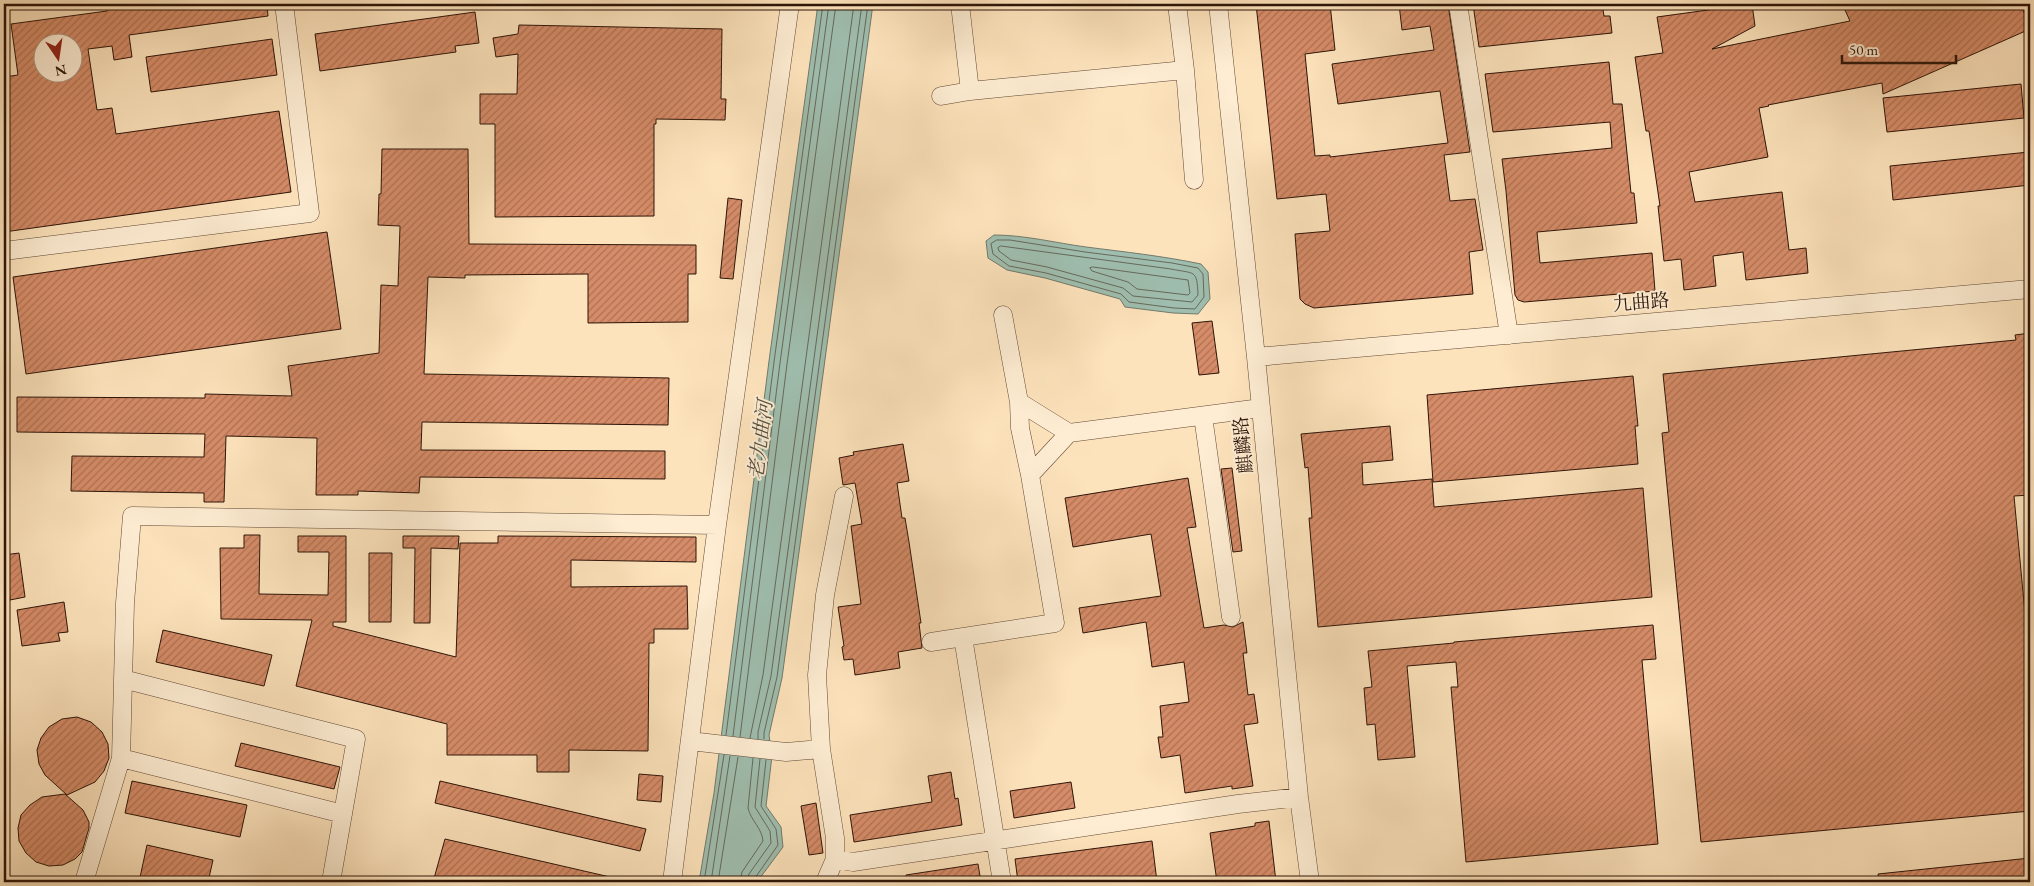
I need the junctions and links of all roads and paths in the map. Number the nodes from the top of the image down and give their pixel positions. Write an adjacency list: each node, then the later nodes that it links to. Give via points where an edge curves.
1 (284, 4): 11 (street, via 310,213)
2 (790, 4): 22 (street)
3 (960, 4): 8 (street)
4 (1177, 4): 7 (street)
5 (1218, 4): 15 (street, 麒麟路)
6 (1458, 4): 14 (street)
7 (1185, 70): 8 (street); 10 (street)
8 (970, 91): 9 (street)
9 (941, 96)
10 (1194, 180)
11 (4, 251)
12 (2030, 289): 14 (street, 九曲路)
13 (1003, 315): 16 (street)
14 (1509, 335): 15 (street, 九曲路)
15 (1256, 357): 17 (street, 麒麟路)
16 (1019, 402): 19 (street); 20 (street, via 1020,428)
17 (1261, 408): 18 (street); 30 (street, 麒麟路)
18 (1203, 416): 19 (street); 23 (street)
19 (1069, 433): 20 (street)
20 (1030, 475): 24 (street, via 1054,623)
21 (844, 496): 28 (street, via 825,595 817,675)
22 (718, 525): 26 (street, via 132,516); 27 (street)
23 (1231, 617)
24 (962, 637): 25 (street); 32 (street)
25 (931, 642)
26 (123, 679): 29 (street); 31 (street, via 356,739)
27 (690, 741): 28 (street, via 786,752); 36 (street)
28 (822, 749): 33 (street)
29 (122, 758): 31 (street); 34 (street)
30 (1299, 797): 32 (street); 39 (street, 麒麟路)
31 (343, 814): 35 (street)
32 (995, 841): 33 (street, via 853,862); 38 (street)
33 (835, 859): 37 (street)
34 (84, 882)
35 (331, 882)
36 (672, 882)
37 (826, 882)
38 (1002, 882)
39 (1310, 882)

